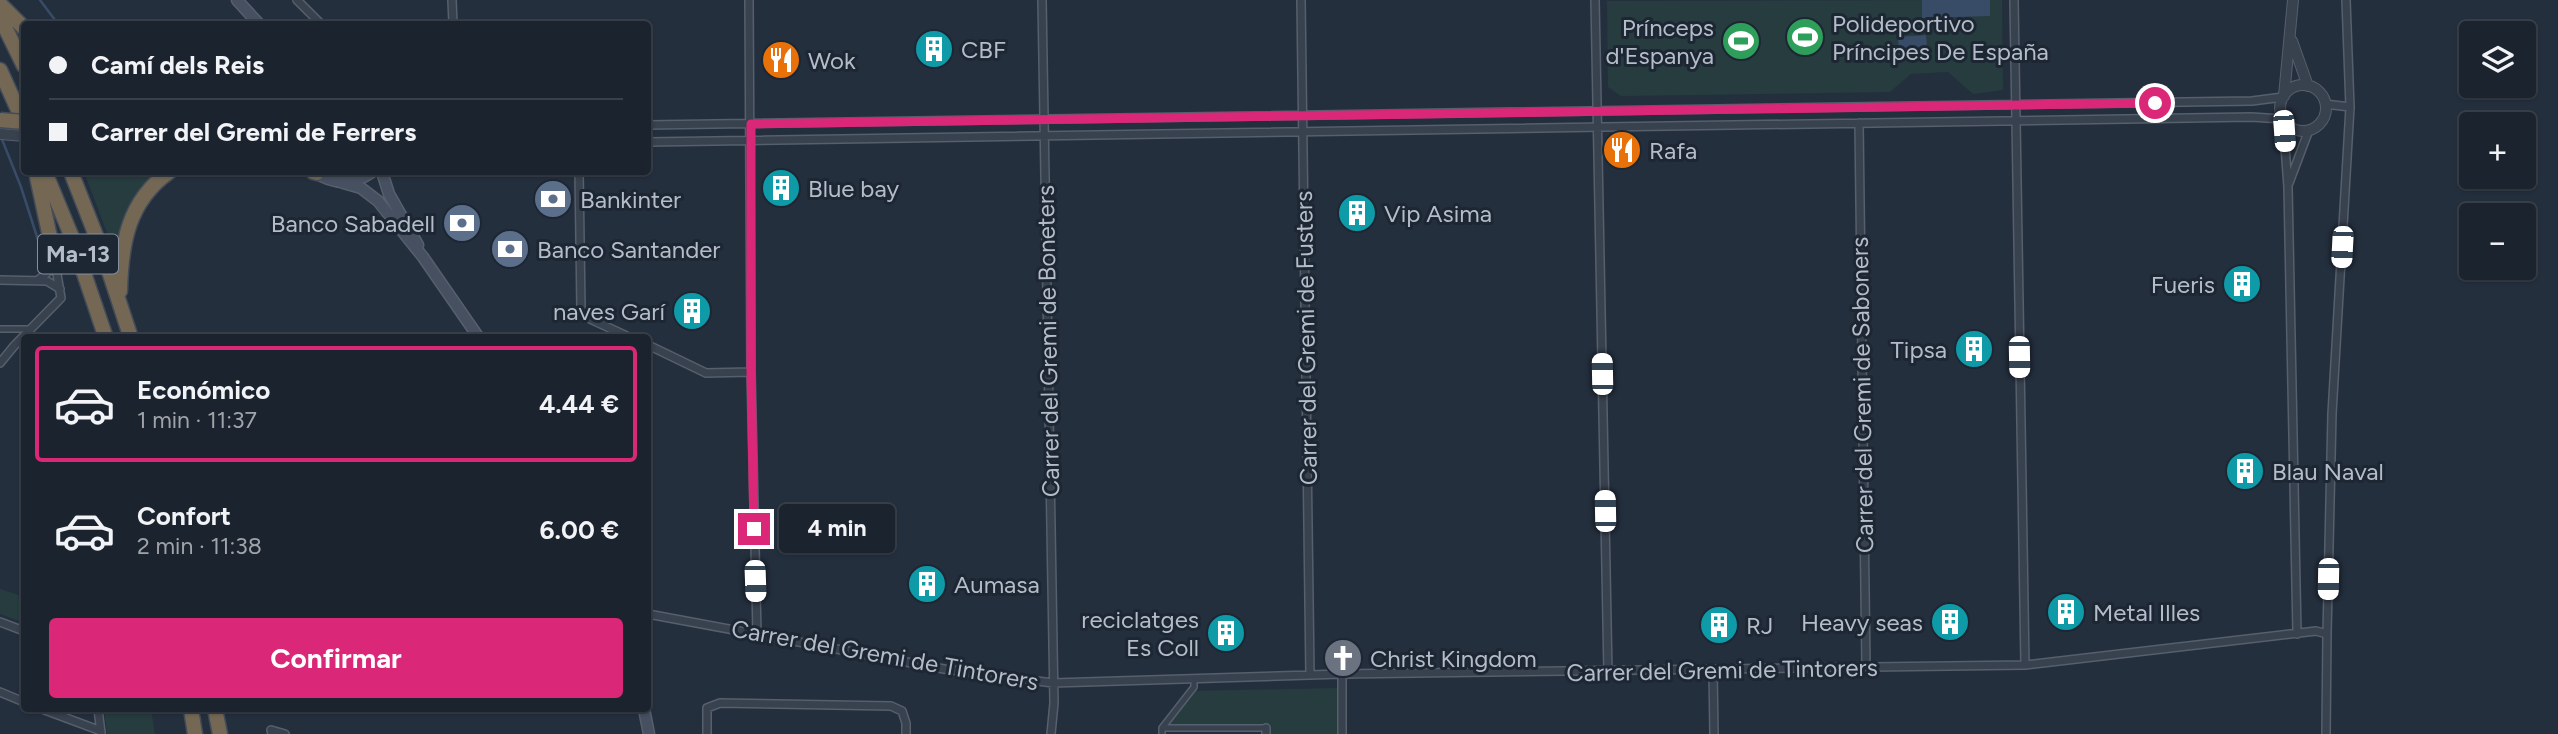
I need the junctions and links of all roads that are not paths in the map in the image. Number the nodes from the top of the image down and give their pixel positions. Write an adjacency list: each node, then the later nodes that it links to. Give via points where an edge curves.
1 (237, 0): 13 (main road)
2 (297, 0): 14 (street)
3 (452, 0): 15 (street)
4 (749, 0): 34 (street)
5 (1042, 0): 30 (street, Carrer del Gremi de Boneters)
6 (1301, 0): 26 (street, Carrer del Gremi de Fusters)
7 (1595, 0): 25 (street)
8 (2014, 0): 22 (street)
9 (2293, 0): 17 (street)
10 (2346, 0): 24 (street)
11 (0, 4): 16 (highway)
12 (0, 17): 18 (highway)
13 (256, 21)
14 (318, 21)
15 (453, 21)
16 (21, 25)
17 (2291, 37): 20 (street); 21 (street)
18 (21, 60)
19 (0, 70): 27 (highway)
20 (2308, 86): 21 (street, via 2294,87); 23 (street, via 2319,92)
21 (2283, 96): 22 (street, via 2252,101); 28 (street)
22 (2015, 104): 25 (street); 31 (street)
23 (2325, 104): 24 (street); 37 (street, via 2324,117)
24 (2350, 107): 76 (street, via 2332,414)
25 (1597, 111): 26 (street); 36 (street)
26 (1303, 114): 30 (street); 38 (street, Carrer del Gremi de Fusters)
27 (21, 116)
28 (2283, 119): 31 (street); 37 (street, via 2295,130); 53 (street)
29 (0, 120): 33 (highway, bridge)
30 (1045, 120): 34 (street); 40 (street, Carrer del Gremi de Boneters)
31 (2015, 120): 32 (street); 77 (street)
32 (1859, 122): 36 (street); 78 (street, Carrer del Gremi de Saboners)
33 (21, 123)
34 (751, 124): 35 (street); 42 (street)
35 (651, 125)
36 (1597, 127): 38 (street); 80 (street)
37 (2309, 130): 53 (street)
38 (1303, 132): 40 (street); 82 (street, Carrer del Gremi de Fusters)
39 (0, 134): 41 (street)
40 (1045, 134): 42 (street); 84 (street, Carrer del Gremi de Boneters)
41 (21, 136)
42 (751, 139): 43 (street); 70 (street)
43 (651, 142)
44 (37, 175): 54 (highway)
45 (46, 175): 63 (highway, Ma-13)
46 (72, 175): 59 (highway, Ma-13)
47 (166, 175): 59 (highway, via 143,196 130,221 121,262)
48 (322, 175): 52 (main road)
49 (367, 175): 52 (main road)
50 (383, 175): 55 (main road)
51 (579, 175): 66 (street, via 581,309 588,318)
52 (340, 182): 55 (main road, via 374,196)
53 (2288, 187): 75 (street)
54 (54, 256): 57 (street, via 48,272); 58 (street)
55 (423, 257): 65 (main road)
56 (0, 280): 57 (street)
57 (36, 281): 58 (street, via 52,282)
58 (61, 290): 61 (street, via 59,302)
59 (120, 302): 64 (highway, Ma-13)
60 (0, 329): 61 (street)
61 (30, 329): 62 (street)
62 (26, 334)
63 (105, 334)
64 (130, 334)
65 (476, 334)
66 (622, 334)
67 (21, 339): 69 (street)
68 (651, 346): 70 (street, via 706,373)
69 (0, 363)
70 (751, 372): 74 (street)
71 (651, 615): 74 (street, Carrer del Gremi de Tintorers)
72 (0, 622): 73 (street)
73 (21, 630)
74 (757, 634): 84 (street, Carrer del Gremi de Tintorers, via 944,669)
75 (2297, 634): 76 (street, Carrer del Gremi de Tintorers); 77 (street, Carrer del Gremi de Tintorers)
76 (2327, 634): 105 (street)
77 (2025, 665): 78 (street, Carrer del Gremi de Tintorers)
78 (1866, 667): 79 (street, Carrer del Gremi de Tintorers)
79 (1713, 670): 80 (street, Carrer del Gremi de Tintorers); 104 (street)
80 (1608, 673): 81 (street, Carrer del Gremi de Tintorers)
81 (1342, 674): 82 (street, Carrer del Gremi de Tintorers); 103 (street)
82 (1310, 676): 83 (street, Carrer del Gremi de Tintorers)
83 (1194, 679): 84 (street, Carrer del Gremi de Tintorers); 92 (street, via 1194,687)
84 (1053, 683): 102 (street, Carrer del Gremi de Boneters)
85 (0, 692): 86 (street)
86 (21, 701)
87 (49, 712): 95 (street)
88 (98, 712): 95 (street)
89 (191, 712): 96 (highway)
90 (216, 712): 97 (highway)
91 (645, 712): 99 (main road)
92 (1162, 731): 93 (street)
93 (1266, 731)
94 (272, 732): 98 (street)
95 (101, 733)
96 (195, 734)
97 (220, 734)
98 (285, 734)
99 (649, 734)
100 (707, 734): 101 (street, via 707,708 720,703 891,706 902,711)
101 (906, 734)
102 (1051, 734)
103 (1342, 734)
104 (1714, 734)
105 (2326, 734)

